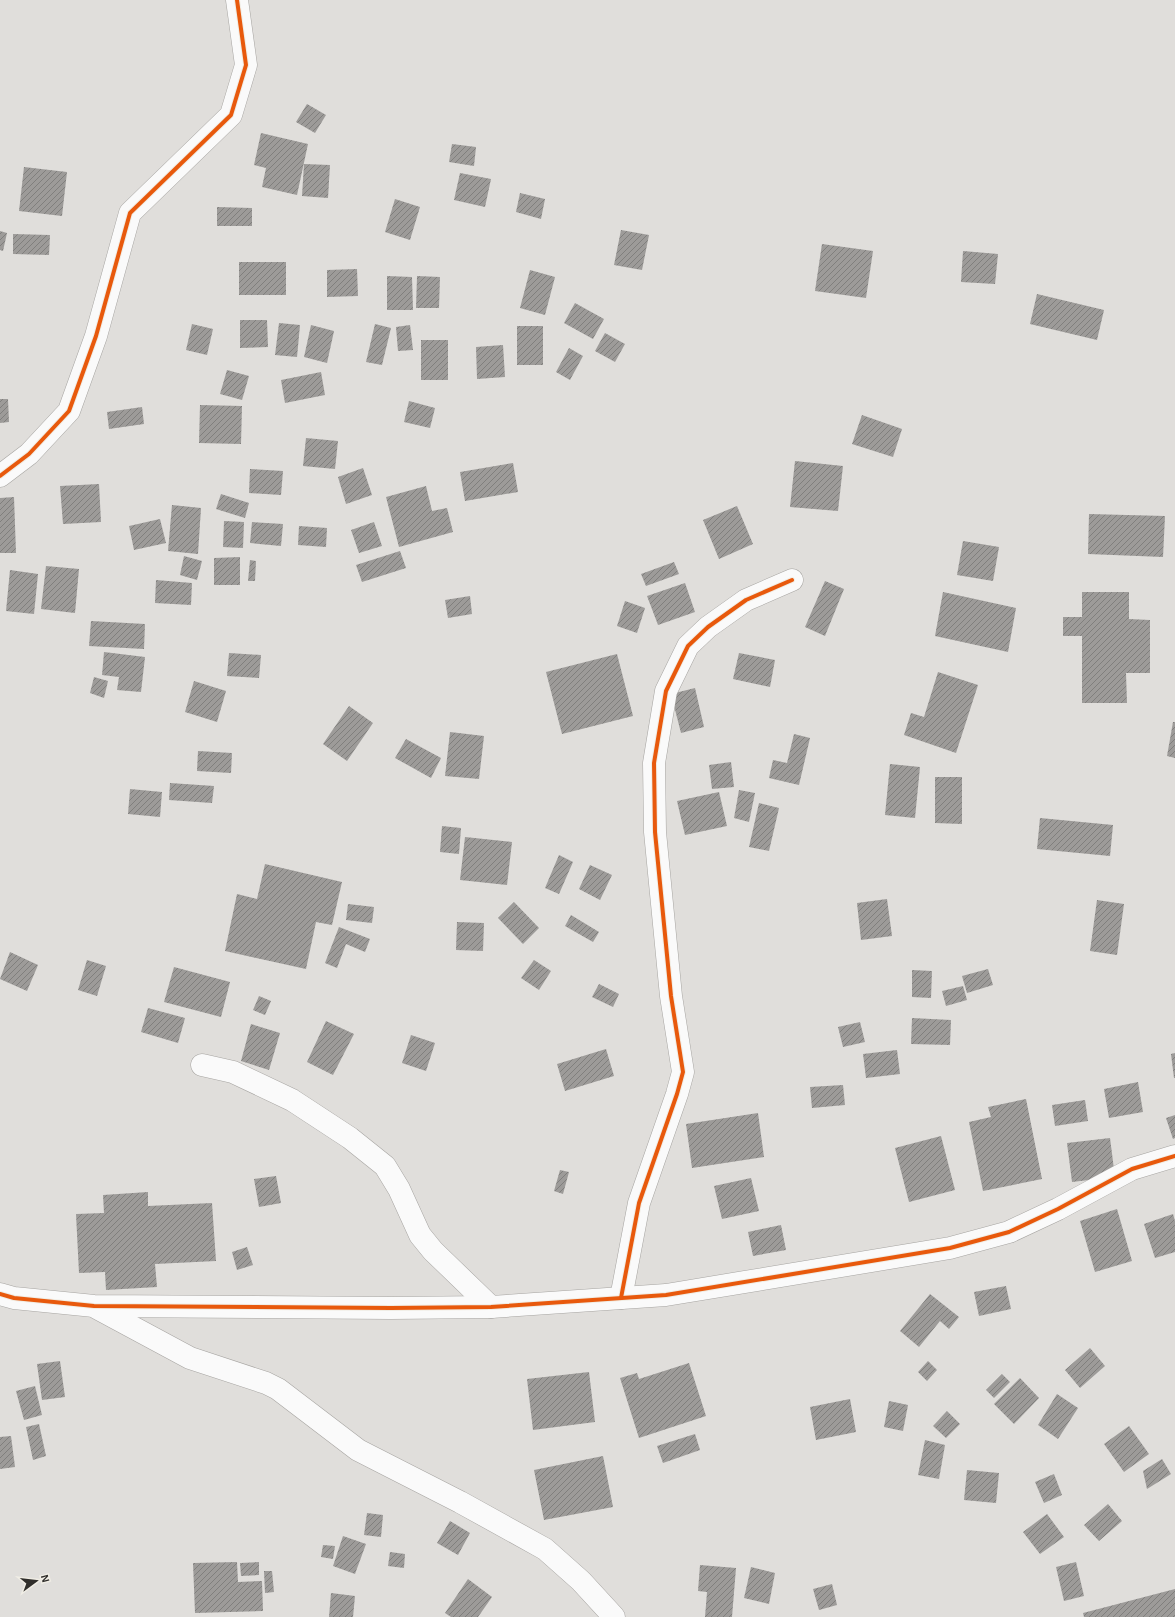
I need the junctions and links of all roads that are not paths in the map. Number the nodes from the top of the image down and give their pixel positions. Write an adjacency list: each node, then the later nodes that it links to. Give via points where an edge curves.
1 (237, 0): 2 (street, via 246,65 231,115 130,213 96,336 69,411 29,454)
2 (0, 476)
3 (792, 580): 7 (street, via 746,600 708,627 688,646 666,691 654,763 655,832 671,996 683,1072 678,1094 639,1203)
4 (202, 1065): 9 (street, via 233,1072 292,1100 350,1138 385,1166 399,1188 420,1235)
5 (1175, 1156): 7 (street, via 1132,1169 1009,1232 950,1248 666,1295)
6 (0, 1294): 8 (street, via 14,1298)
7 (622, 1298): 9 (street)
8 (94, 1306): 9 (street); 10 (street, via 190,1358 278,1389 358,1450 545,1549 581,1581)
9 (490, 1307)
10 (614, 1617)

